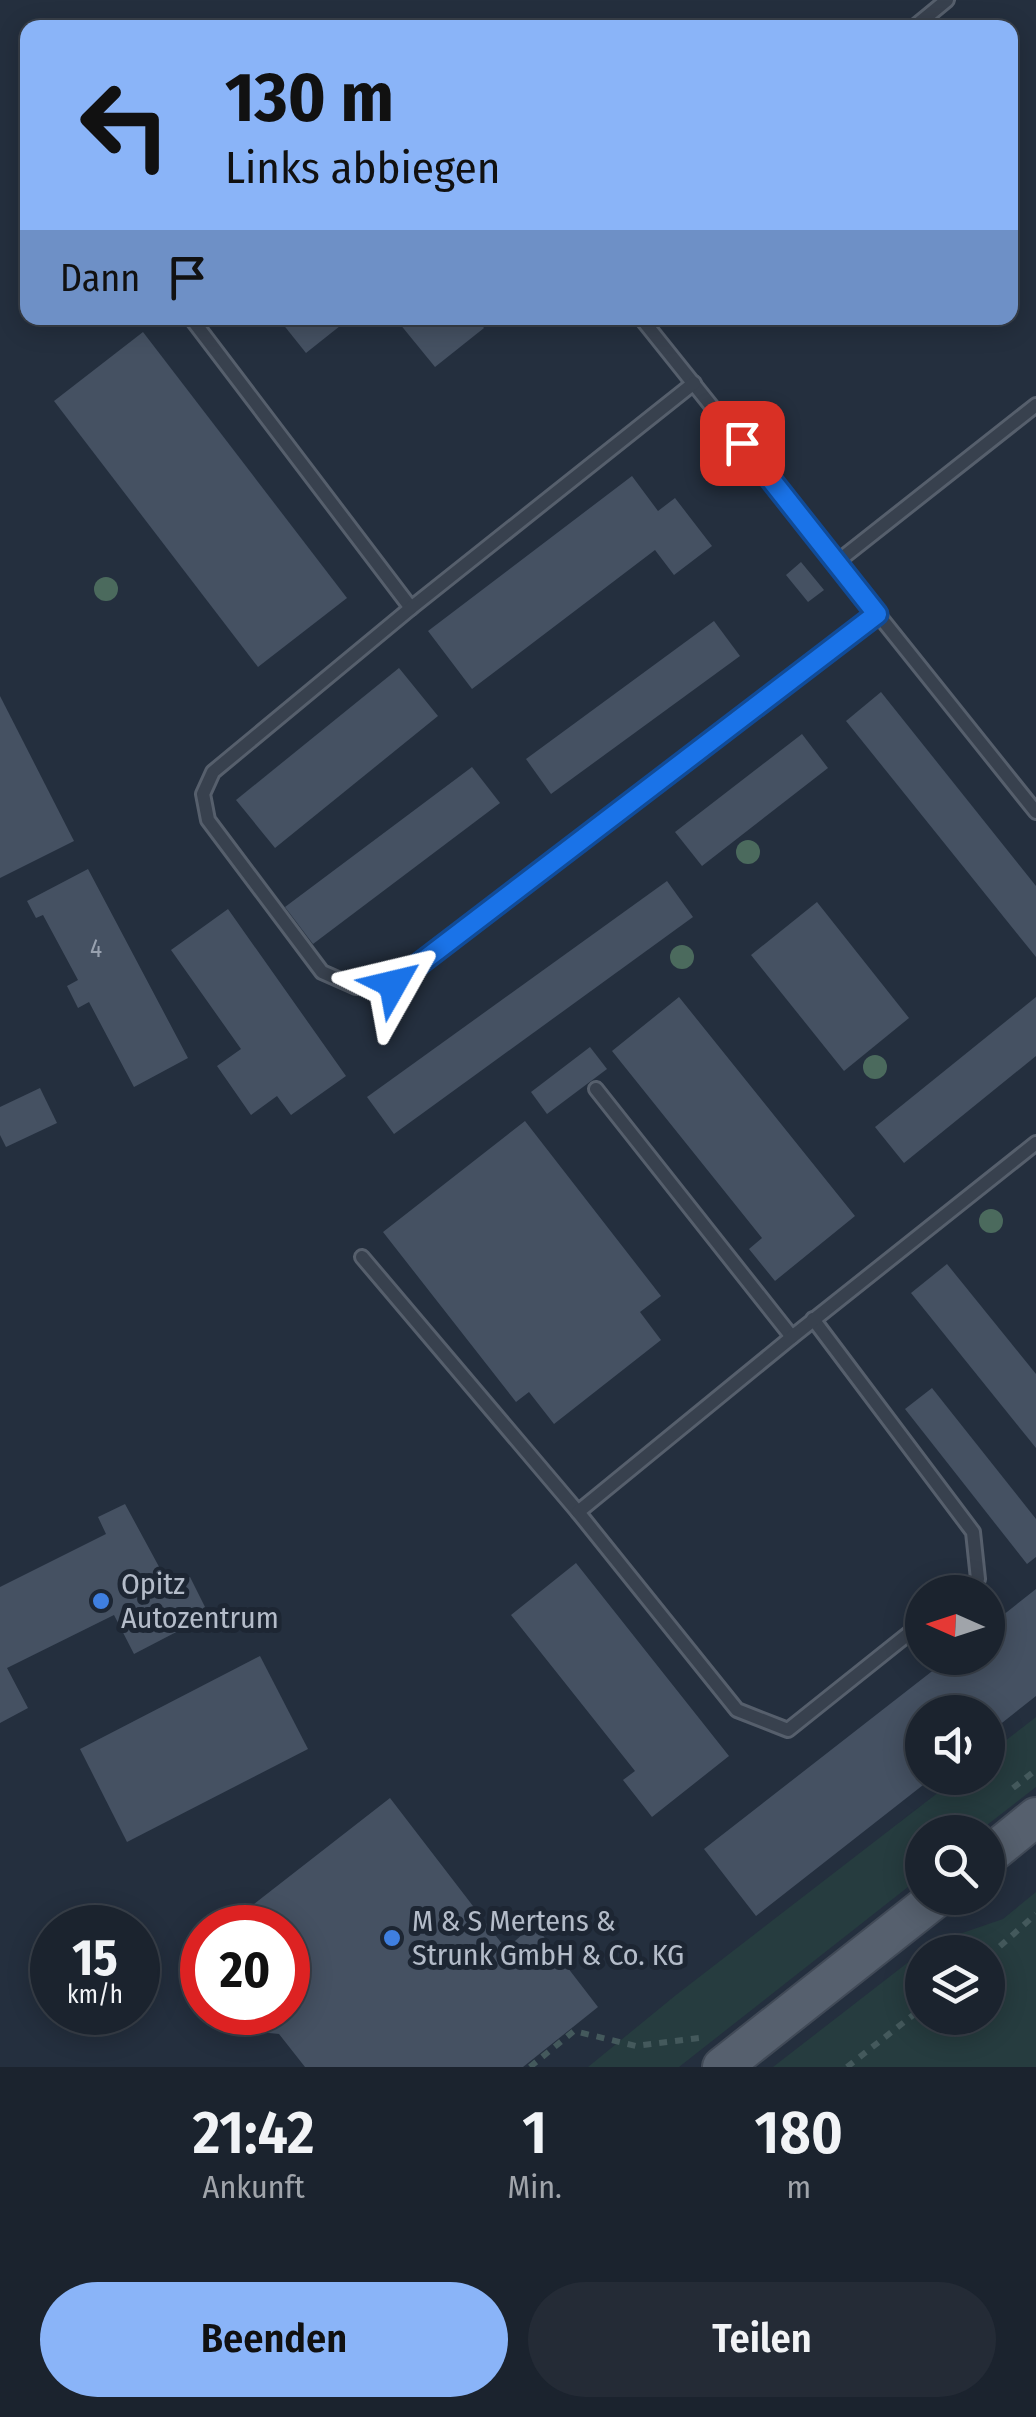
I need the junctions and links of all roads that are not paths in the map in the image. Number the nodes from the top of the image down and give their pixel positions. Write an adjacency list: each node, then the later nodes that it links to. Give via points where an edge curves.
1 (948, 0): 2 (lane)
2 (924, 20)
3 (196, 325): 8 (lane)
4 (647, 325): 5 (lane)
5 (694, 383): 7 (lane); 8 (lane)
6 (1036, 405): 7 (lane)
7 (837, 562): 9 (lane)
8 (411, 608): 9 (lane, via 213,772 203,794 208,820 322,972 356,986 393,984)
9 (877, 614): 10 (lane)
10 (1036, 812)
11 (596, 1089): 15 (lane)
12 (1036, 1144): 14 (lane)
13 (362, 1257): 16 (lane)
14 (813, 1320): 15 (lane); 17 (lane, via 973,1532)
15 (792, 1337): 16 (lane)
16 (578, 1512): 18 (lane, via 737,1710 788,1730)
17 (978, 1575)
18 (905, 1637)
19 (1036, 1817): 20 (main road)
20 (1005, 1842)
21 (914, 1915): 22 (main road)
22 (722, 2067)

